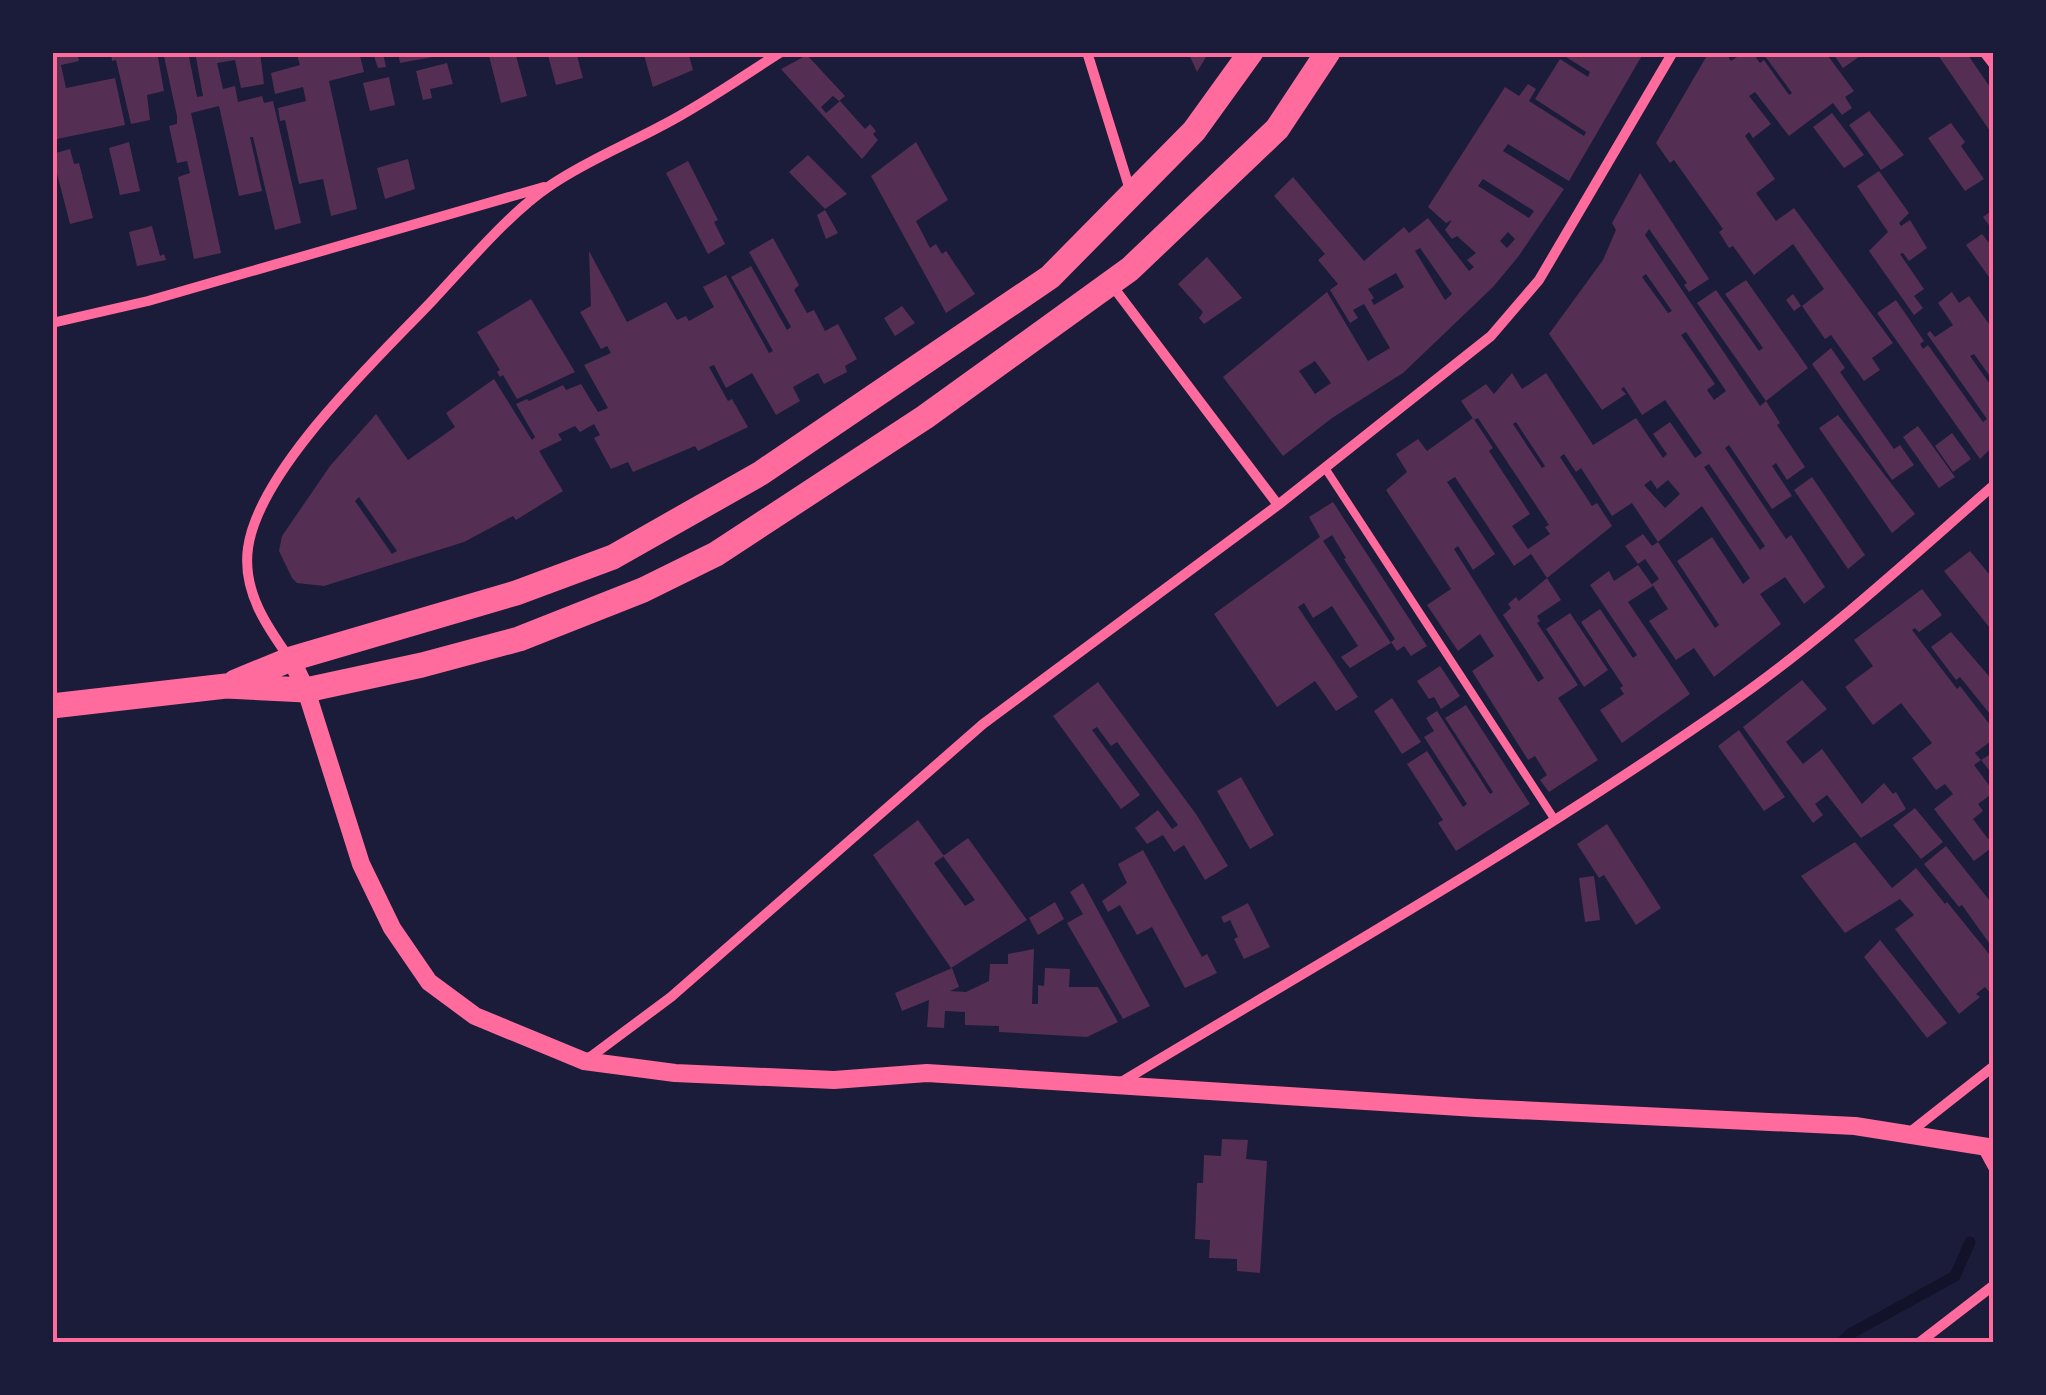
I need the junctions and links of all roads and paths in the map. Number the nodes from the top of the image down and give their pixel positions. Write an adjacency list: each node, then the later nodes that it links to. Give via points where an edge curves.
1 (782, 52): 8 (street)
2 (1087, 52): 9 (street)
3 (1251, 52): 9 (main road, via 1194,131)
4 (1328, 52): 10 (main road, via 1277,128)
5 (1674, 52): 12 (street, via 1539,280 1491,336)
6 (1984, 52): 7 (street)
7 (1994, 65)
8 (550, 186): 11 (street); 15 (street, via 494,236 316,425 257,518 248,549 250,585 264,624)
9 (1132, 196): 15 (main road, via 1050,277 760,474 613,557)
10 (1110, 284): 14 (street); 17 (main road, via 925,417 716,554 519,639)
11 (52, 323)
12 (1325, 468): 14 (street); 19 (lane)
13 (1994, 485): 19 (street, via 1824,634)
14 (1278, 505): 20 (street, via 983,724 671,997)
15 (291, 660): 16 (main road); 17 (street)
16 (226, 686): 17 (main road); 18 (main road)
17 (306, 690): 20 (street, via 361,864 392,928 429,982 475,1016)
18 (52, 706)
19 (1556, 822): 22 (street)
20 (584, 1061): 22 (street, via 675,1073 834,1080 927,1073)
21 (1994, 1066): 23 (street)
22 (1118, 1085): 23 (street)
23 (1909, 1133): 24 (street)
24 (1988, 1147): 25 (street)
25 (1994, 1169)
26 (1994, 1285): 27 (street)
27 (1920, 1342)

